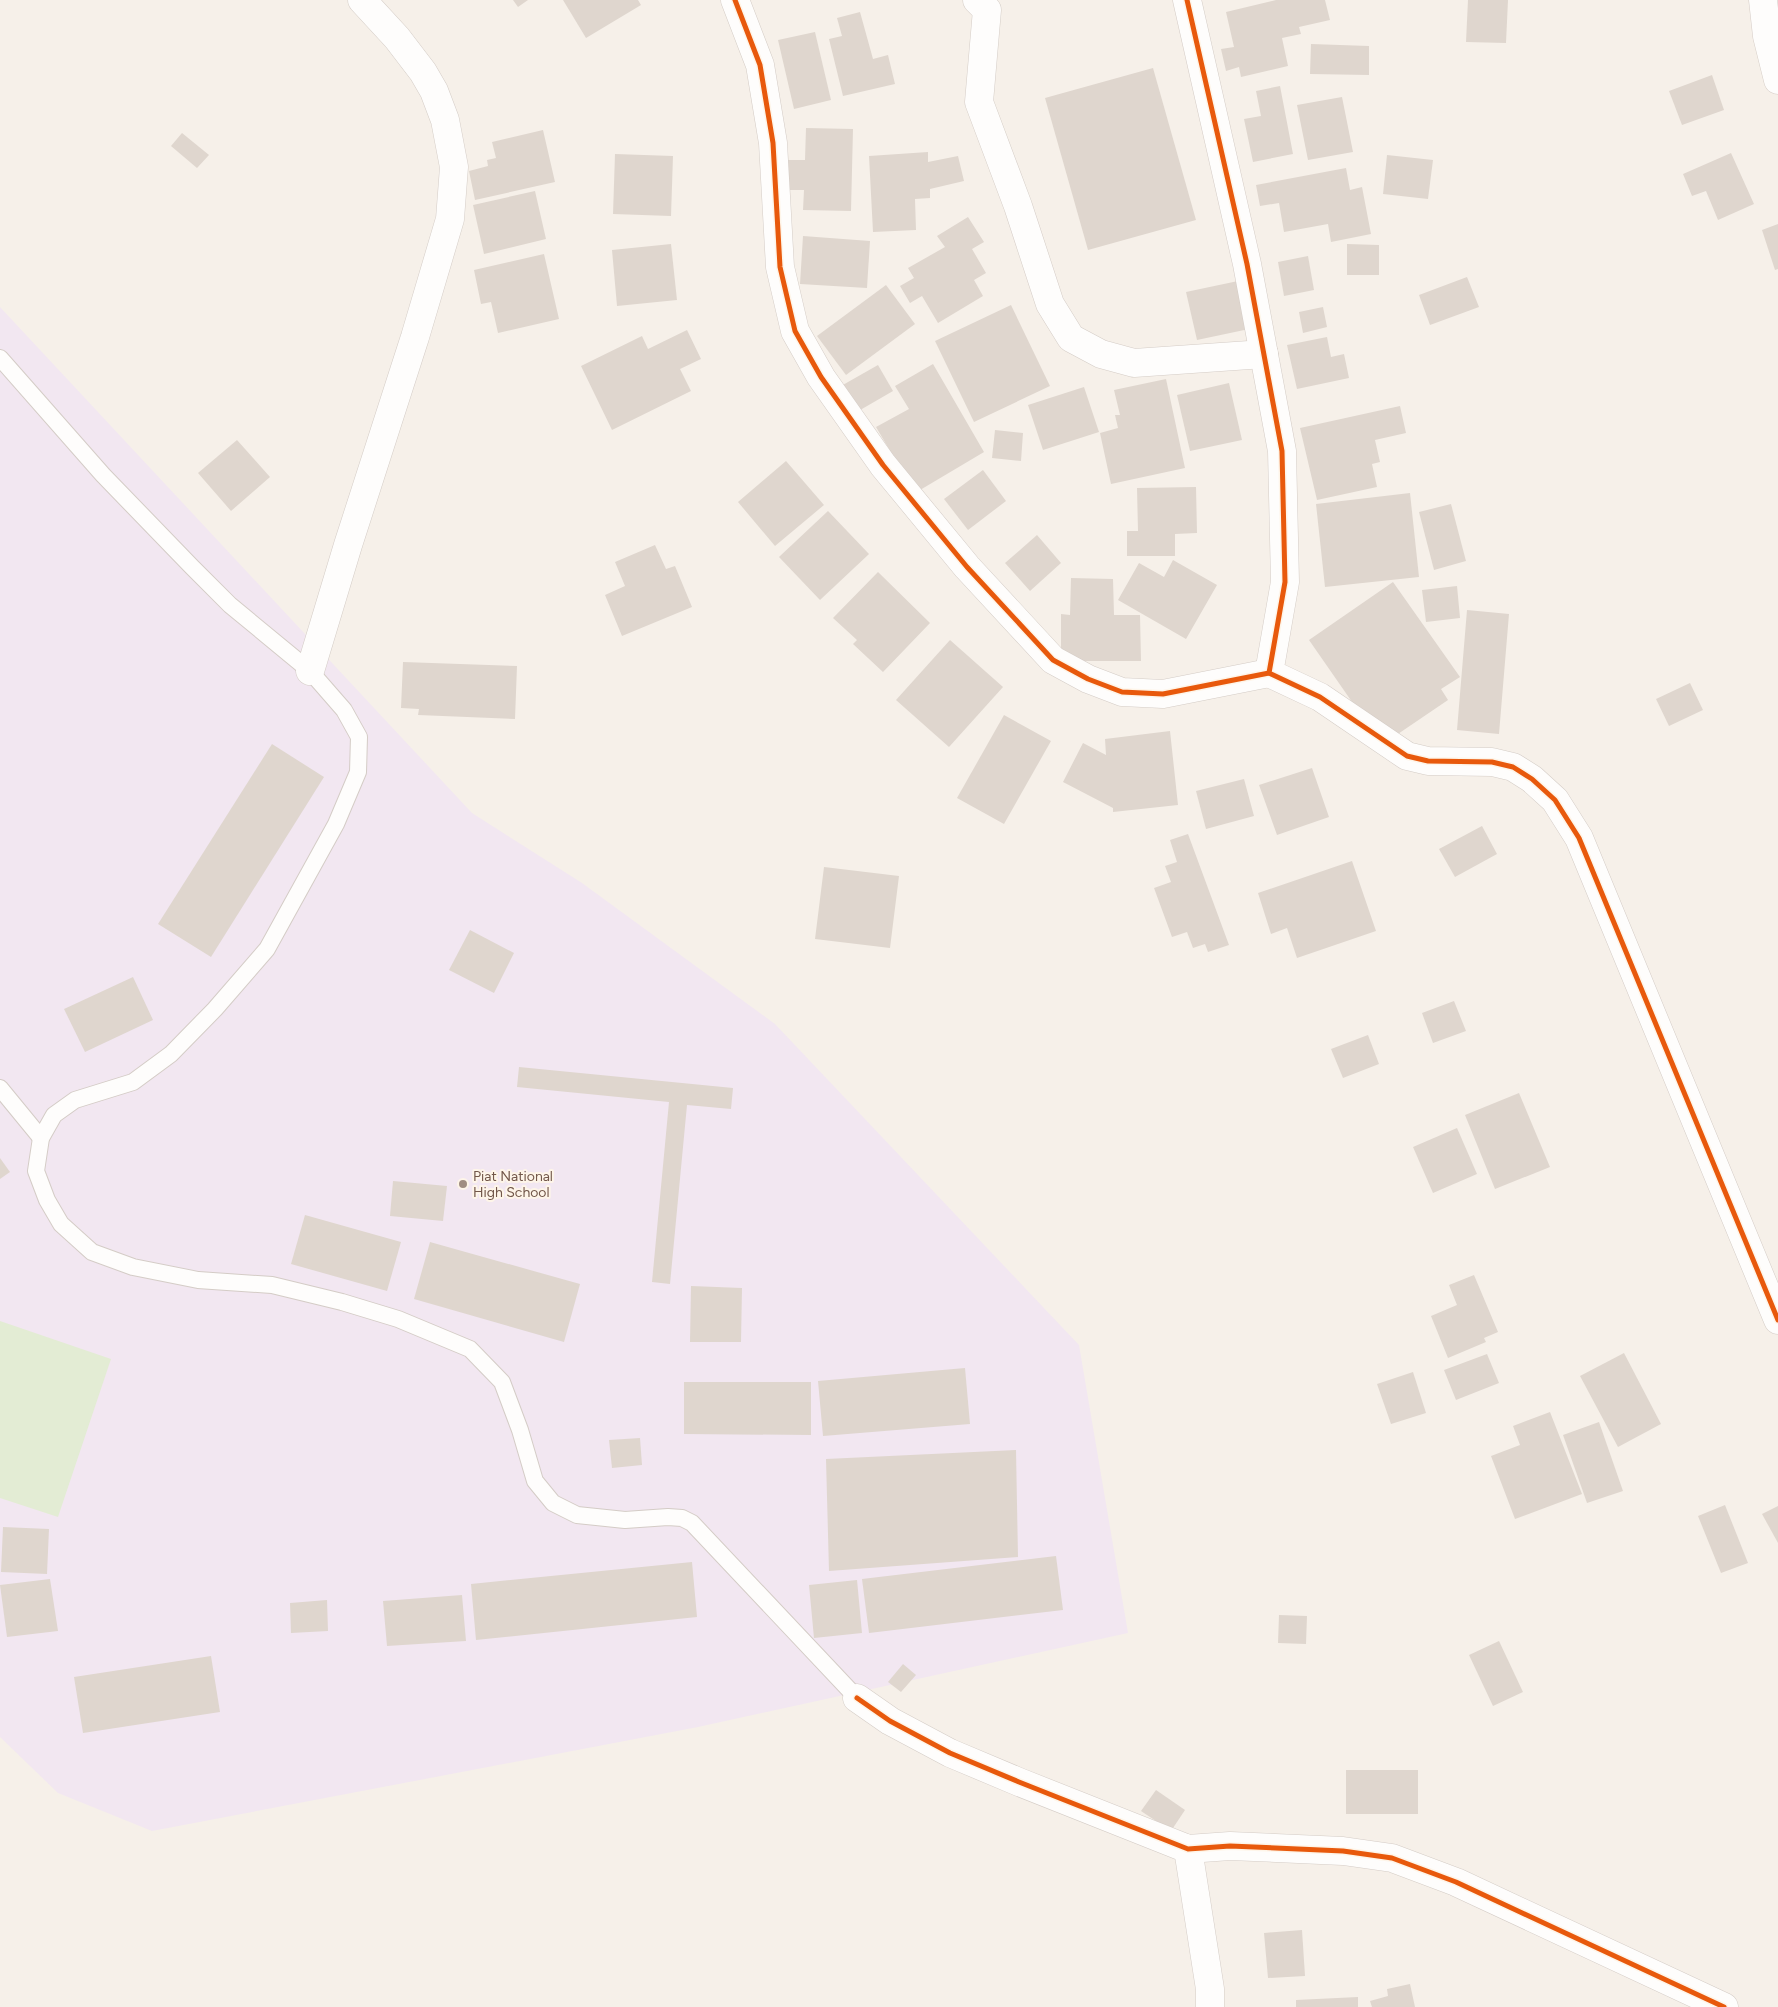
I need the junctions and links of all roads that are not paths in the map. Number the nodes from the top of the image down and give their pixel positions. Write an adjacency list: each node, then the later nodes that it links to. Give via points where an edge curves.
1 (362, 0): 9 (street, via 398,38 434,91 445,120 454,167 450,219)
2 (735, 0): 10 (street, via 760,65 773,143 780,267 795,331 821,377 883,465 968,567 1052,660 1122,692 1163,694)
3 (977, 0): 7 (street, via 987,10 980,102 1050,304 1071,338 1101,354 1134,363)
4 (1187, 0): 7 (street, via 1247,264)
5 (1763, 0): 6 (street, via 1767,36)
6 (1778, 80)
7 (1264, 354): 10 (street, via 1282,451 1285,582)
8 (0, 358): 9 (lane, via 102,474 204,579 230,605)
9 (310, 671): 12 (lane, via 344,710 359,737 358,772 336,824 267,949 171,1054 133,1082 75,1100 54,1115)
10 (1269, 673): 13 (street, via 1320,697 1407,756 1428,760 1492,762 1513,767 1555,800 1579,838)
11 (0, 1088): 12 (lane)
12 (41, 1138): 14 (lane, via 36,1171 47,1200 61,1224 92,1252 133,1267 198,1280 272,1285 342,1302 398,1319 470,1350 502,1382 535,1481 553,1502 577,1515 625,1520 668,1517 692,1523)
13 (1778, 1320)
14 (857, 1698): 15 (street, via 890,1721 950,1753)
15 (1188, 1849): 16 (street); 17 (street, via 1230,1846 1276,1848 1343,1851 1392,1858 1456,1882)
16 (1210, 2007)
17 (1724, 2007)

